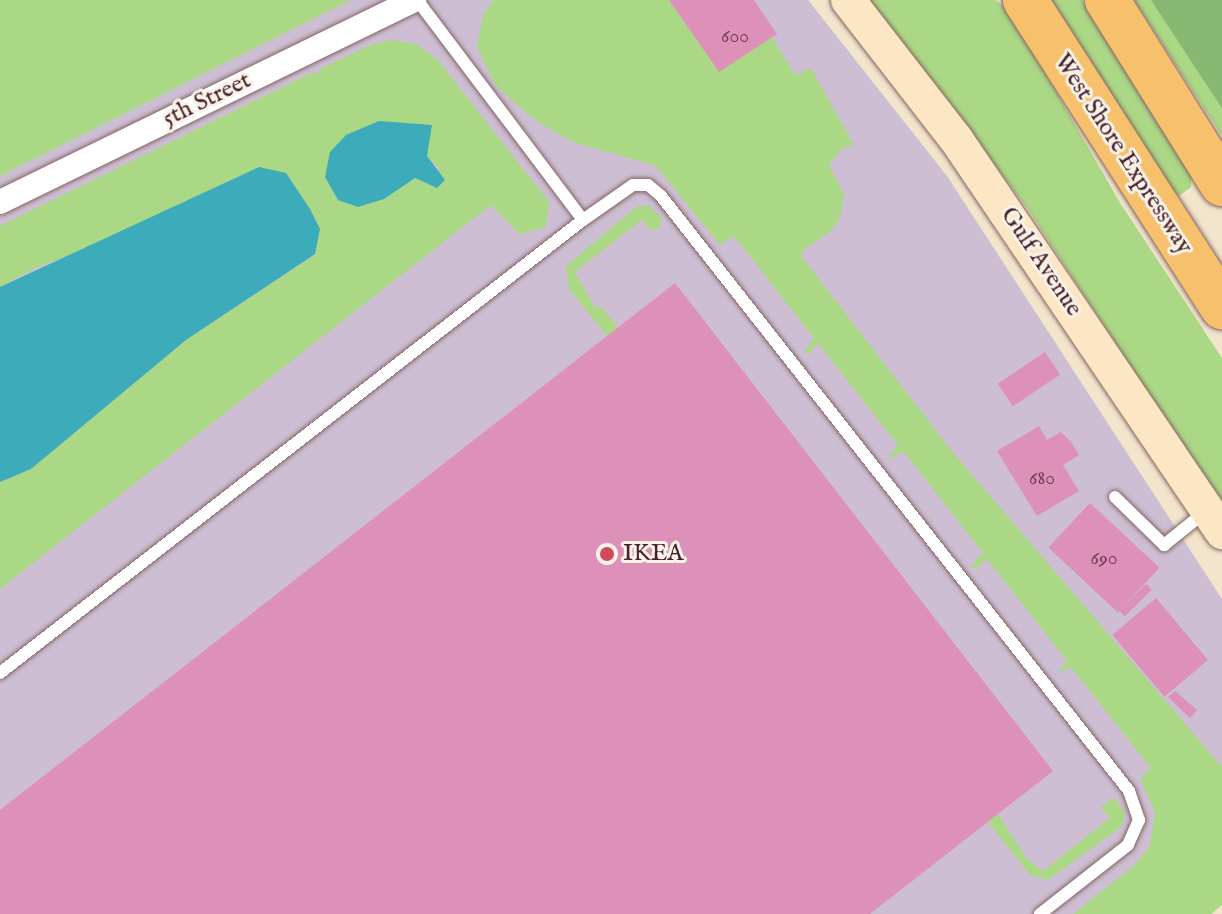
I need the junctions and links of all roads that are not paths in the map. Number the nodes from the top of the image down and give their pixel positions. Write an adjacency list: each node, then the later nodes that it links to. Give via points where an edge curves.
1 (416, 0): 6 (street, 5th Street); 7 (lane)
2 (848, 0): 10 (street, Gulf Avenue, via 956,139)
3 (1025, 0): 8 (highway, West Shore Expressway)
4 (1107, 0): 5 (highway)
5 (1222, 184)
6 (0, 202)
7 (583, 220): 11 (lane); 12 (lane, via 633,185 648,185 661,196 1129,791 1139,820 1128,845)
8 (1222, 307)
9 (1115, 497): 10 (lane, via 1164,545)
10 (1215, 521)
11 (0, 673)
12 (1040, 914)

